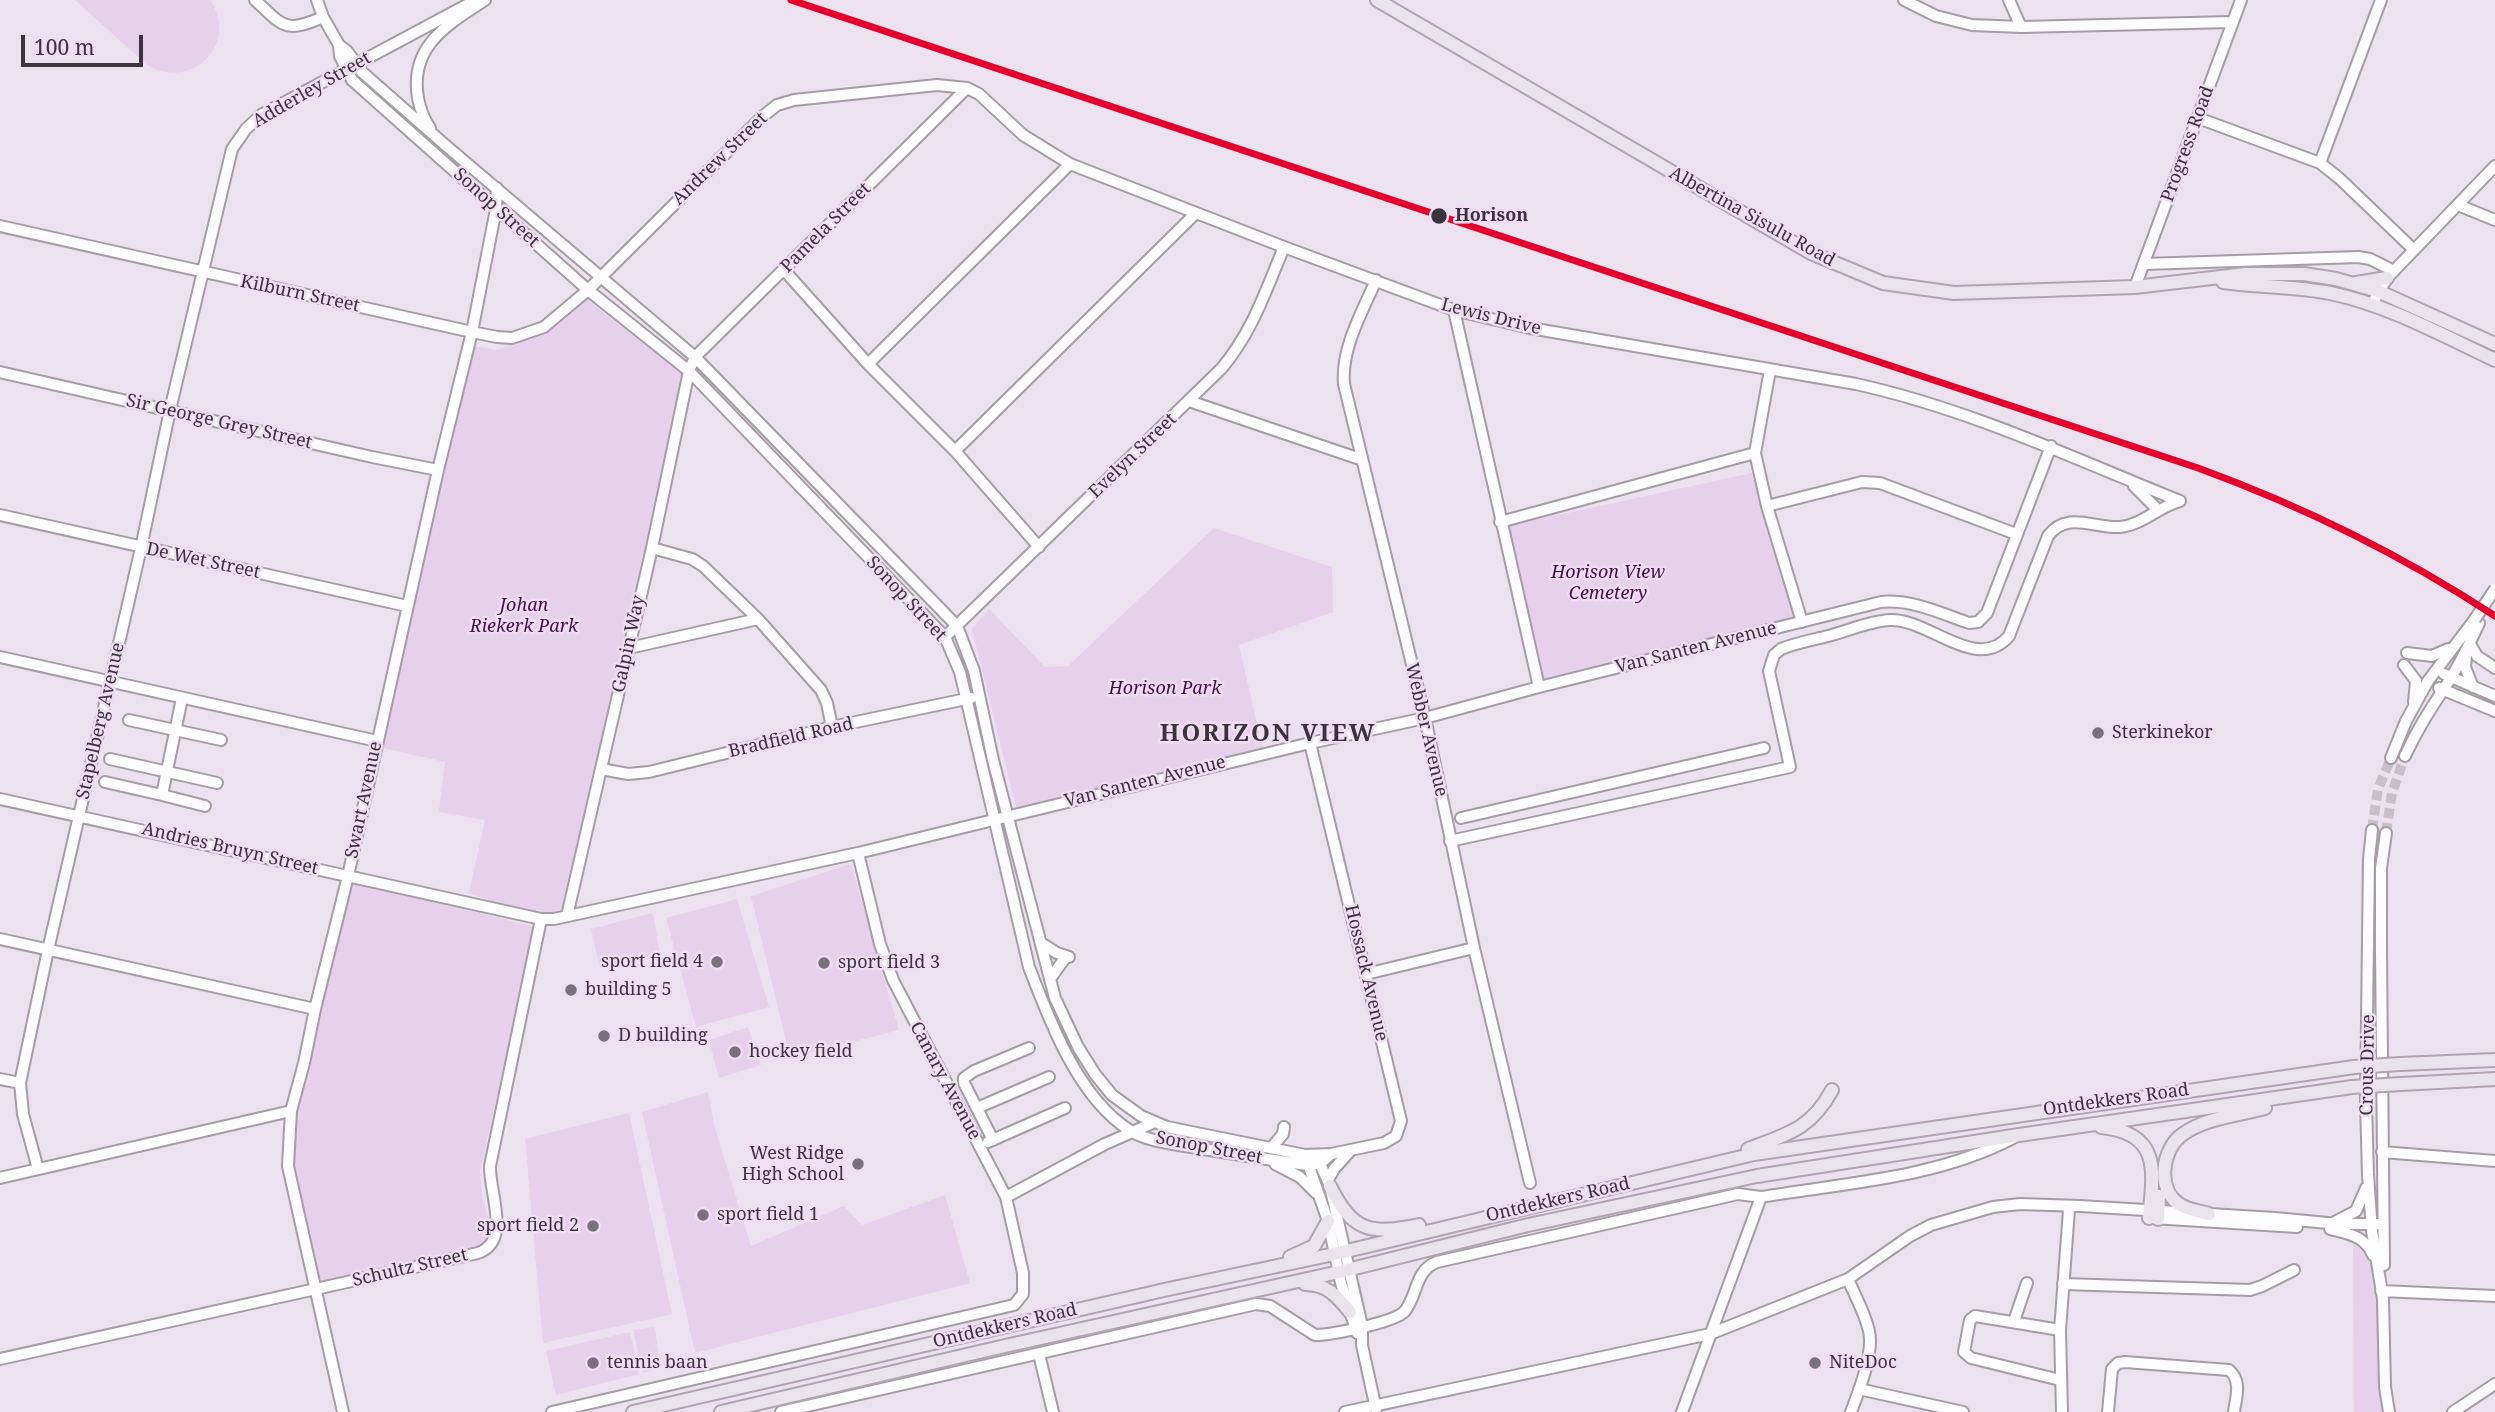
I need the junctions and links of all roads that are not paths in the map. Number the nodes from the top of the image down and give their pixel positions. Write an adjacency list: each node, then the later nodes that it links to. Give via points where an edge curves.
1 (255, 0): 10 (street, via 291,27)
2 (317, 0): 10 (street)
3 (476, 0): 13 (street, Adderley Street)
4 (485, 0): 16 (street, via 435,36 418,70 422,114)
5 (1377, 0): 36 (main road, Albertina Sisulu Road, via 1811,253 1883,283 1954,293)
6 (1904, 0): 12 (street, via 1959,23)
7 (2010, 0): 12 (street)
8 (2241, 0): 11 (street, Progress Road)
9 (2381, 0): 17 (street)
10 (323, 17): 13 (street, via 347,51)
11 (2232, 22): 12 (street); 15 (street, Progress Road)
12 (2021, 27)
13 (350, 66): 16 (street, Sonop Street); 22 (street, Sonop Street, via 352,80); 30 (street, Adderley Street, via 261,115 238,138 226,169)
14 (967, 88): 18 (street, Lewis Drive, via 1029,139); 29 (street, Pamela Street); 32 (street, Andrew Street, via 937,85 777,105)
15 (2198, 118): 17 (street); 28 (street, Progress Road)
16 (443, 144): 20 (street, Sonop Street)
17 (2320, 163): 27 (street)
18 (1070, 164): 23 (street, Lewis Drive); 45 (street)
19 (2495, 166): 21 (street)
20 (497, 188): 22 (street, Swart Avenue); 32 (street, Sonop Street)
21 (2458, 205): 24 (street); 27 (street)
22 (496, 209): 37 (street, Sonop Street); 41 (street, Swart Avenue)
23 (1196, 213): 26 (street, Lewis Drive); 52 (street)
24 (2495, 220)
25 (0, 226): 30 (street, Kilburn Street)
26 (1284, 247): 33 (street, Lewis Drive); 49 (street, Evelyn Street, via 1243,340)
27 (2413, 250): 31 (street)
28 (2144, 264): 31 (street, via 2350,257 2370,260); 36 (street, Progress Road)
29 (784, 270): 43 (street, Pamela Street); 45 (street)
30 (202, 273): 41 (street, Kilburn Street); 50 (street, Stapelberg Avenue)
31 (2390, 275): 35 (main road); 38 (street)
32 (599, 277): 37 (street, Andrew Street); 43 (street, Sonop Street)
33 (1376, 280): 40 (street, Lewis Drive); 54 (street, Webber Avenue, via 1352,335 1343,373)
34 (2210, 280): 35 (main road, Albertina Sisulu Road, via 2246,274 2304,274); 36 (main road, Albertina Sisulu Road); 39 (main road, Albertina Sisulu Road, via 2301,288)
35 (2352, 284): 38 (main road, Albertina Sisulu Road)
36 (2135, 287)
37 (588, 290): 41 (street, Kilburn Street, via 544,327 526,334 512,338); 47 (street, Sonop Street)
38 (2378, 291): 39 (street); 42 (main road, Albertina Sisulu Road)
39 (2372, 304): 44 (main road, Albertina Sisulu Road)
40 (1454, 310): 46 (street, Lewis Drive); 60 (street)
41 (472, 332): 55 (street, Swart Avenue)
42 (2495, 344)
43 (695, 357): 47 (street, Pamela Street); 71 (street, Sonop Street)
44 (2495, 360)
45 (868, 364): 52 (street)
46 (1769, 370): 51 (street, Lewis Drive, via 1887,391); 53 (street)
47 (689, 371): 64 (street, Galpin Way); 72 (street, Sonop Street)
48 (0, 372): 50 (street, Sir George Grey Street)
49 (1189, 401): 54 (street); 62 (street, Evelyn Street)
50 (170, 411): 55 (street, Sir George Grey Street); 63 (street, Stapelberg Avenue)
51 (2051, 446): 56 (street, Lewis Drive); 61 (street)
52 (955, 451): 62 (street)
53 (1755, 453): 57 (street); 60 (street)
54 (1360, 459): 95 (street, Webber Avenue)
55 (438, 470): 67 (street, Swart Avenue)
56 (2123, 478): 58 (street); 58 (street, via 2179,501)
57 (1767, 506): 61 (street, via 1862,482 1880,483); 70 (street)
58 (2157, 509): 103 (street, via 2126,526 2068,522 2052,531 2009,636 1990,649 1975,649 1892,620 1781,649 1769,671)
59 (0, 515): 63 (street, De Wet Street)
60 (1500, 522): 84 (street)
61 (2016, 534): 70 (street, Van Santen Avenue, via 1987,613 1978,622 1897,601)
62 (1039, 547): 71 (street, Evelyn Street)
63 (141, 548): 67 (street, De Wet Street); 82 (street, Stapelberg Avenue)
64 (652, 548): 68 (street, via 703,566); 75 (street, Galpin Way)
65 (2495, 589): 69 (street, bridge)
66 (2495, 598): 69 (street)
67 (407, 606): 100 (street, Swart Avenue)
68 (758, 620): 75 (street); 97 (street, via 821,690)
69 (2477, 621): 73 (street); 74 (street)
70 (1802, 622): 84 (street, Van Santen Avenue)
71 (957, 626): 72 (street, Evelyn Street); 87 (street, Sonop Street)
72 (945, 637): 90 (street, Sonop Street, via 960,672)
73 (2472, 640): 79 (street, via 2477,656); 81 (street); 85 (street, via 2465,667)
74 (2458, 641): 76 (street, via 2432,656); 80 (street)
75 (629, 648): 107 (street, Galpin Way)
76 (2407, 653)
77 (0, 657): 82 (street)
78 (2404, 664): 94 (street, via 2416,681)
79 (2495, 668)
80 (2435, 670): 81 (street); 83 (street)
81 (2450, 677): 85 (street); 86 (street)
82 (110, 681): 89 (street); 116 (street, Stapelberg Avenue)
83 (2428, 681): 86 (street); 94 (street)
84 (1539, 687): 95 (street, Van Santen Avenue)
85 (2473, 687): 88 (street)
86 (2443, 690): 91 (street); 92 (street)
87 (980, 695): 90 (street, Bradfield Road); 117 (street, Sonop Street)
88 (2495, 696)
89 (183, 698): 98 (street); 100 (street)
90 (965, 701): 97 (street, Bradfield Road); 119 (street, Sonop Street)
91 (2471, 703): 92 (street, via 2445,700); 93 (street)
92 (2430, 706): 104 (street)
93 (2494, 707)
94 (2414, 708): 105 (street)
95 (1424, 718): 101 (street, Van Santen Avenue); 123 (street, Webber Avenue)
96 (129, 720): 98 (street)
97 (832, 727): 107 (street, Bradfield Road, via 649,772)
98 (176, 729): 99 (street); 108 (street)
99 (221, 740)
100 (377, 741): 125 (street, Swart Avenue)
101 (1310, 743): 117 (street, Van Santen Avenue); 134 (street, Hossack Avenue)
102 (1763, 748): 114 (street)
103 (1786, 751): 109 (street); 109 (street, via 1790,767)
104 (2405, 756)
105 (2391, 758)
106 (110, 759): 108 (street)
107 (601, 769): 126 (street, Galpin Way)
108 (167, 771): 111 (street); 112 (street)
109 (1759, 775): 120 (street)
110 (105, 782): 112 (street)
111 (217, 783)
112 (162, 795): 115 (street)
113 (0, 799): 116 (street, Andries Bruyn Street)
114 (1526, 803): 118 (street); 120 (street)
115 (205, 806)
116 (79, 815): 125 (street, Andries Bruyn Street); 131 (street, Stapelberg Avenue)
117 (1008, 816): 119 (street, Van Santen Avenue); 129 (street, Sonop Street)
118 (1461, 818)
119 (993, 819): 124 (street, Van Santen Avenue); 132 (street, Sonop Street)
120 (1529, 824): 123 (street)
121 (2372, 830): 168 (street, Crous Drive)
122 (2386, 833): 162 (street, Crous Drive, via 2381,868)
123 (1450, 841): 130 (street, Webber Avenue)
124 (858, 853): 126 (street, Van Santen Avenue); 159 (street, Canary Avenue, via 890,973)
125 (348, 876): 127 (street, Andries Bruyn Street); 137 (street, Swart Avenue)
126 (567, 916): 127 (street, Van Santen Avenue)
127 (541, 919): 192 (street, Schultz Street, via 490,1166 496,1239 478,1253)
128 (0, 939): 131 (street)
129 (1041, 943): 133 (street, Sonop Street); 135 (street, via 1067,958)
130 (1474, 948): 134 (street); 171 (street, Webber Avenue)
131 (48, 950): 137 (street); 143 (street, Stapelberg Avenue)
132 (1027, 959): 133 (street); 136 (street, Sonop Street)
133 (1046, 963): 135 (street, Sonop Street); 136 (street)
134 (1366, 974): 161 (street, Hossack Avenue, via 1401,1121 1391,1140)
135 (1050, 979): 146 (street, Sonop Street, via 1078,1047)
136 (1034, 981): 150 (street, Sonop Street, via 1068,1056)
137 (314, 1009): 149 (street, Swart Avenue)
138 (1030, 1048): 147 (street, via 964,1079)
139 (2495, 1060): 166 (main road, Ontdekkers Road, bridge, via 2354,1067)
140 (1049, 1077): 147 (street)
141 (0, 1079): 143 (street)
142 (2495, 1079): 145 (main road, Ontdekkers Road, bridge, via 2352,1087)
143 (20, 1083): 167 (street, Stapelberg Avenue)
144 (1832, 1090): 166 (main road, via 1806,1124)
145 (2319, 1094): 152 (main road, Ontdekkers Road); 156 (main road, via 2207,1123)
146 (1112, 1095): 150 (street, via 1114,1106); 151 (street, Sonop Street)
147 (977, 1108): 157 (street)
148 (1065, 1108): 157 (street)
149 (291, 1111): 167 (street); 192 (street, Swart Avenue, via 288,1166)
150 (1109, 1115): 154 (street, Sonop Street); 158 (street, via 1110,1135)
151 (1155, 1122): 154 (street); 160 (street, Sonop Street)
152 (2087, 1126): 155 (main road, Ontdekkers Road); 179 (main road, via 2128,1134 2147,1149)
153 (1284, 1127): 160 (street)
154 (1132, 1132): 158 (street); 163 (street, Sonop Street)
155 (2020, 1135): 172 (street, Ontdekkers Road, via 1979,1154 1914,1172); 186 (main road, Ontdekkers Road, via 1757,1176 1528,1225)
156 (2180, 1135): 177 (main road, via 2165,1166 2166,1190 2182,1206); 179 (main road, via 2161,1161)
157 (993, 1140): 159 (street)
158 (1105, 1144): 173 (street)
159 (979, 1146): 173 (street, Canary Avenue)
160 (1272, 1147): 164 (street, Sonop Street)
161 (1351, 1150): 164 (street, Hossack Avenue); 170 (street, via 1334,1169)
162 (2382, 1152): 165 (street); 182 (street, Crous Drive)
163 (1259, 1159): 164 (street, Sonop Street); 174 (street, via 1300,1177)
164 (1312, 1159): 170 (street); 174 (street)
165 (2495, 1161)
166 (1719, 1162): 178 (main road, Ontdekkers Road)
167 (38, 1169): 169 (street)
168 (2368, 1175): 181 (street, via 2359,1206); 182 (street, Crous Drive)
169 (0, 1178)
170 (1329, 1183): 178 (main road, via 1348,1216 1371,1230); 183 (street)
171 (1530, 1183)
172 (1761, 1196): 198 (street, Ontdekkers Road, via 1732,1195 1437,1262 1422,1272 1403,1313); 200 (street)
173 (1006, 1197): 195 (street, Canary Avenue, via 1025,1285)
174 (1320, 1198): 180 (street)
175 (2056, 1207): 176 (street); 179 (street); 188 (street, via 2007,1205 1931,1225)
176 (2069, 1210): 179 (street); 190 (street)
177 (2209, 1214): 179 (street); 181 (street)
178 (1497, 1215): 183 (main road, Ontdekkers Road)
179 (2154, 1215): 181 (street)
180 (1328, 1222): 183 (street); 184 (main road, via 1310,1249)
181 (2330, 1226): 182 (street); 187 (street, via 2367,1242)
182 (2377, 1227): 187 (street, Crous Drive); 193 (street, Crous Drive)
183 (1339, 1253): 184 (main road, Ontdekkers Road); 186 (street)
184 (1260, 1269): 210 (main road, Ontdekkers Road)
185 (2294, 1269): 190 (street, via 2250,1290)
186 (1344, 1271): 191 (main road, Ontdekkers Road); 196 (street); 198 (street)
187 (2380, 1274): 193 (street, Crous Drive)
188 (1848, 1279): 200 (street); 205 (street, via 1870,1339)
189 (2028, 1283): 197 (street)
190 (2063, 1284): 199 (street)
191 (1267, 1287): 196 (main road, via 1317,1284); 207 (main road, Ontdekkers Road)
192 (315, 1290): 202 (street, Schultz Street); 208 (street, Swart Avenue)
193 (2383, 1294): 194 (street); 221 (street, Crous Drive)
194 (2495, 1296)
195 (1013, 1305): 209 (street, Ontdekkers Road)
196 (1350, 1311): 198 (street)
197 (2014, 1321): 199 (street); 203 (street, via 1973,1317 1964,1353)
198 (1358, 1327): 201 (street, Ontdekkers Road, via 1315,1335 1270,1306 1256,1304); 206 (street)
199 (2060, 1330): 203 (street)
200 (1710, 1334): 206 (street); 215 (street)
201 (1039, 1354): 212 (street, Ontdekkers Road); 213 (street)
202 (0, 1359)
203 (2060, 1380): 218 (street)
204 (2495, 1384): 222 (street)
205 (1859, 1390): 216 (street); 217 (street)
206 (1376, 1409): 214 (street)
207 (739, 1410): 211 (main road, Ontdekkers Road)
208 (343, 1412)
209 (552, 1412)
210 (633, 1412)
211 (721, 1412)
212 (781, 1412)
213 (1053, 1412)
214 (1345, 1412)
215 (1682, 1412)
216 (1852, 1412)
217 (1963, 1412)
218 (2062, 1412)
219 (2108, 1412): 220 (street, via 2112,1369 2125,1362 2229,1370 2237,1380)
220 (2234, 1412)
221 (2389, 1412)
222 (2453, 1412)

